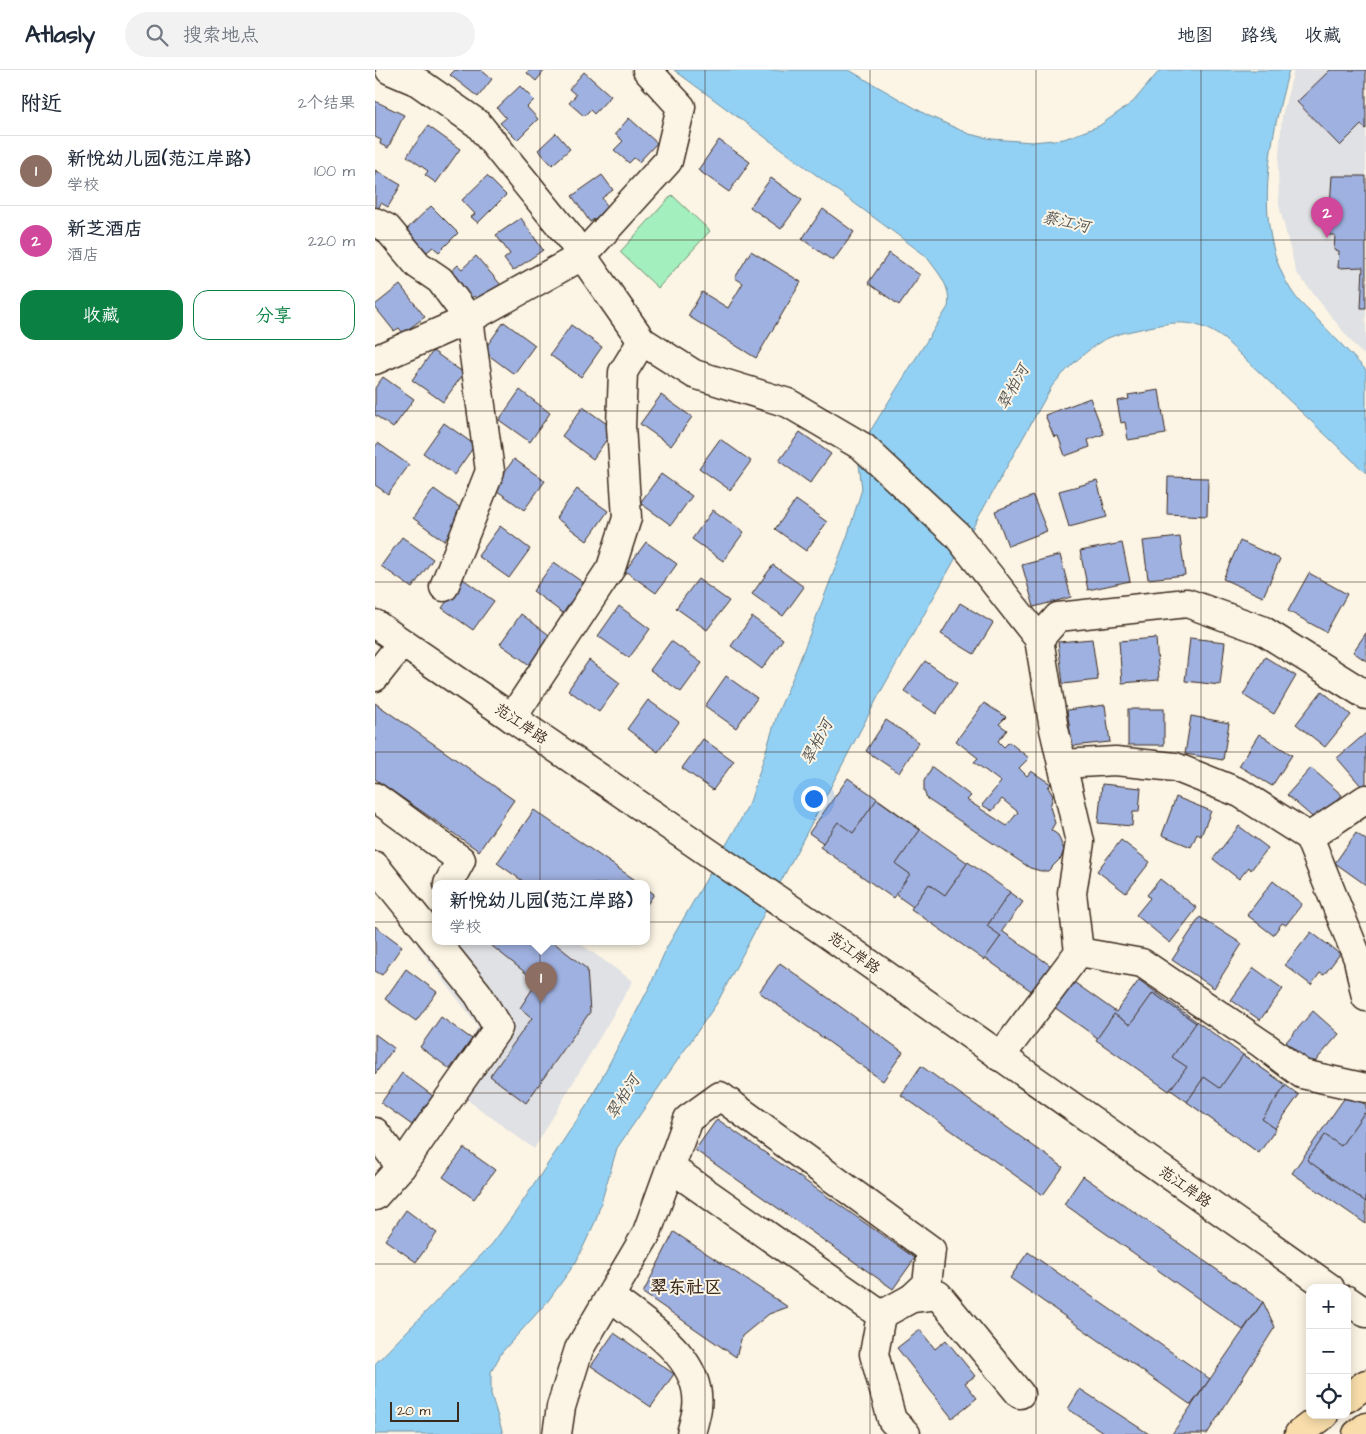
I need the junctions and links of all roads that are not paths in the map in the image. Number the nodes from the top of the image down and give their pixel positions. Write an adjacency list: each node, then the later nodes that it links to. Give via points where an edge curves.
1 (390, 70): 4 (street, via 418,82 478,124)
2 (647, 70): 4 (street, via 681,107 668,161)
3 (375, 222): 5 (street, via 387,228 418,265 440,280)
4 (582, 256): 5 (street); 6 (street)
5 (469, 318): 7 (street); 8 (street, via 490,470)
6 (642, 341): 10 (street, via 694,374 788,402 863,447 957,535); 14 (street, via 623,372 621,426 627,518 611,568)
7 (375, 360)
8 (443, 587)
9 (375, 624): 11 (street, 范江岸路)
10 (1039, 639): 13 (street, via 1058,617 1187,603 1263,630); 15 (street)
11 (402, 643): 12 (street); 14 (street, 范江岸路)
12 (375, 677)
13 (1366, 695)
14 (512, 718): 25 (street, 范江岸路)
15 (1062, 764): 18 (street, via 1115,761 1175,767 1240,793); 23 (street, via 1080,842 1072,893)
16 (375, 797): 20 (street, via 461,860)
17 (1366, 799): 18 (street)
18 (1309, 837): 24 (street, via 1358,959)
19 (375, 866): 21 (street)
20 (450, 880)
21 (431, 919)
22 (447, 945): 28 (street, via 498,1028)
23 (1079, 952): 25 (street); 26 (street, via 1143,963 1302,1074)
24 (1366, 997)
25 (1000, 1057): 31 (street, 范江岸路)
26 (1366, 1088)
27 (375, 1132): 28 (street)
28 (401, 1166): 30 (street)
29 (671, 1168): 32 (street, via 646,1234); 33 (street, via 688,1120 720,1096 931,1250 927,1284); 36 (street)
30 (375, 1196)
31 (1324, 1284)
32 (611, 1297): 43 (street, via 579,1349 561,1407); 44 (street, via 674,1348 693,1376 697,1406)
33 (912, 1298): 36 (street); 38 (street, via 938,1295)
34 (1351, 1303): 35 (street)
35 (1366, 1313)
36 (881, 1315): 42 (street, via 874,1354)
37 (1366, 1384): 39 (main road)
38 (1020, 1394)
39 (1351, 1395)
40 (1319, 1419): 45 (main road)
41 (1366, 1427): 46 (main road)
42 (894, 1429)
43 (557, 1434)
44 (691, 1434)
45 (1299, 1434)
46 (1357, 1434)

